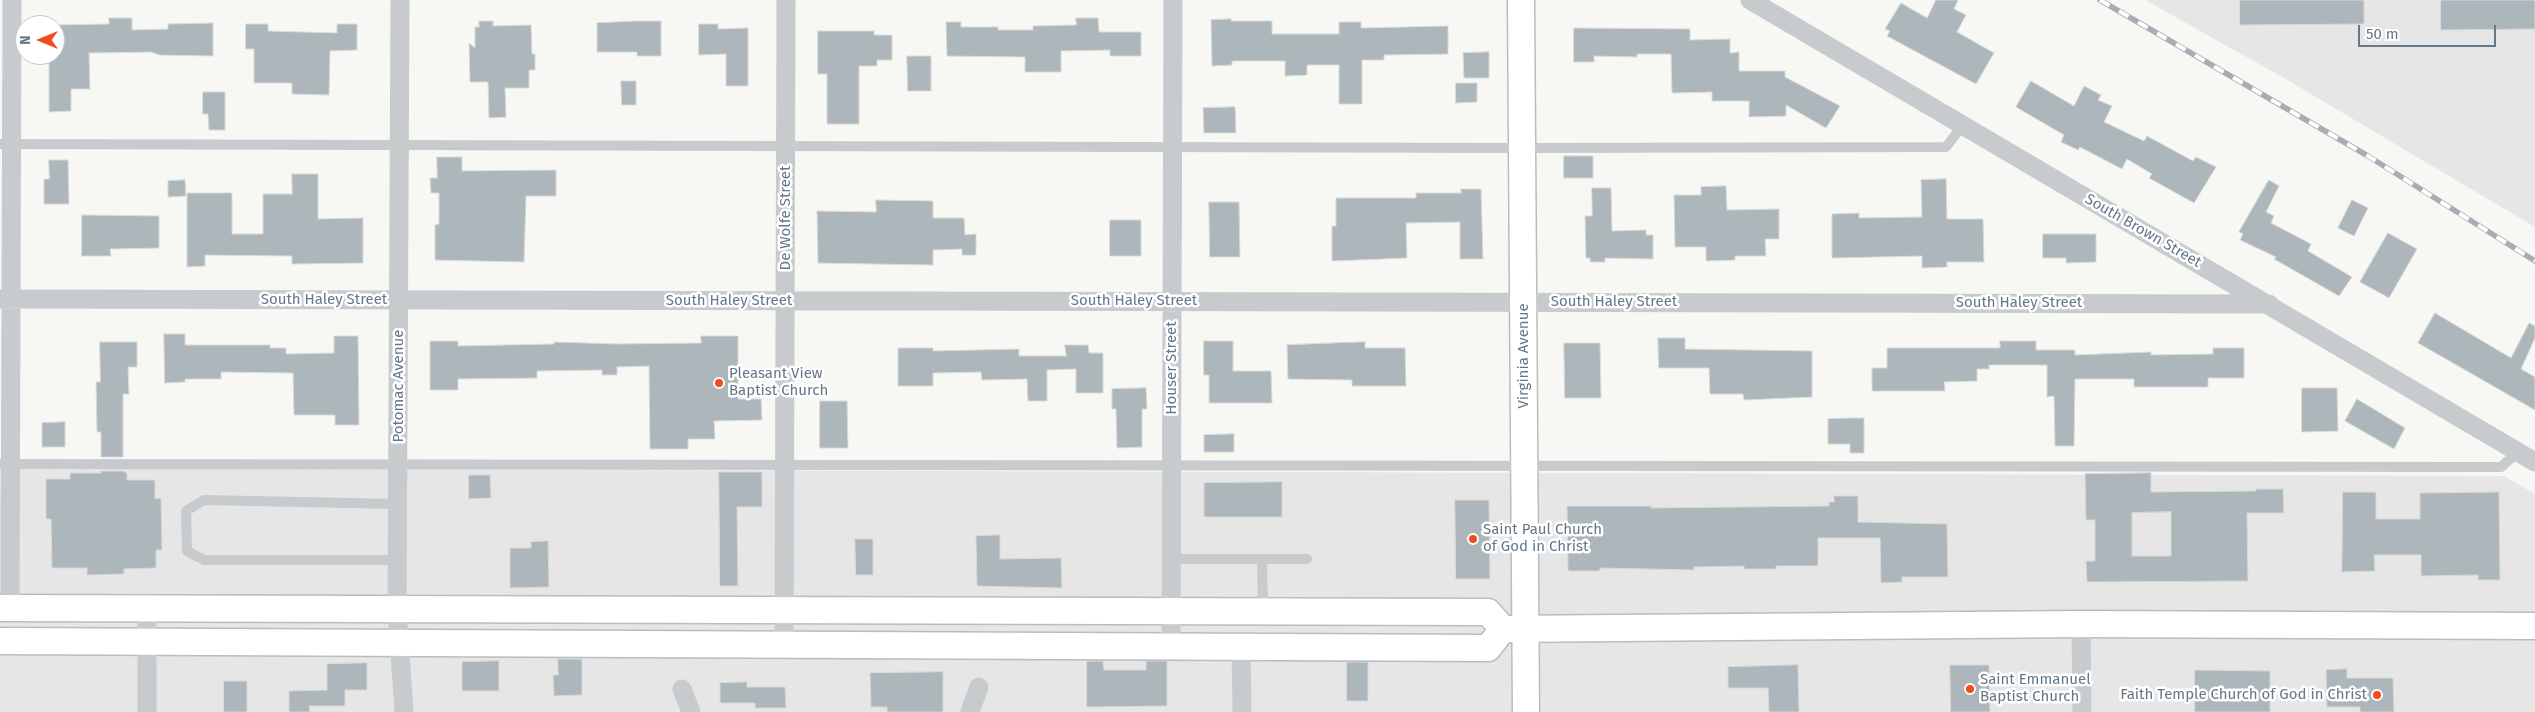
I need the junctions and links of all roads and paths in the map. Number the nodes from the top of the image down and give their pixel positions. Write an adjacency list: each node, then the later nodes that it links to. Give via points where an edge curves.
1 (12, 0): 8 (street)
2 (400, 0): 9 (street, Potomac Avenue)
3 (786, 0): 10 (street, De Wolfe Street)
4 (1173, 0): 11 (street, Houser Street)
5 (1521, 0): 12 (street, Virginia Avenue)
6 (1750, 0): 7 (street, South Brown Street)
7 (1963, 125): 12 (lane, via 1946,147); 18 (street, South Brown Street)
8 (6, 144): 9 (lane); 13 (street)
9 (399, 146): 10 (lane); 14 (street, Potomac Avenue)
10 (786, 146): 11 (lane); 15 (street, De Wolfe Street)
11 (1173, 146): 12 (lane); 16 (street, Houser Street)
12 (1522, 148): 17 (street, Virginia Avenue)
13 (6, 300): 14 (street, South Haley Street); 21 (street)
14 (399, 300): 15 (street, South Haley Street); 22 (street, Potomac Avenue)
15 (786, 301): 16 (street, South Haley Street); 23 (street, De Wolfe Street)
16 (1173, 301): 17 (street, South Haley Street); 24 (street, Houser Street)
17 (1523, 302): 18 (street, South Haley Street); 25 (street, Virginia Avenue)
18 (2268, 304): 19 (street, South Brown Street)
19 (2518, 452): 20 (street, South Brown Street); 25 (lane, via 2502,467)
20 (2535, 462)
21 (6, 464): 22 (lane); 31 (street)
22 (399, 464): 23 (lane); 26 (street, Potomac Avenue)
23 (785, 464): 24 (lane); 34 (street, De Wolfe Street)
24 (1172, 466): 25 (lane); 27 (street, Houser Street)
25 (1524, 466): 39 (street, Virginia Avenue)
26 (399, 504): 30 (street, Potomac Avenue); 30 (lane, via 204,500 186,511 186,552 204,560)
27 (1172, 559): 28 (lane); 35 (street, Houser Street)
28 (1262, 559): 29 (lane); 36 (lane)
29 (1307, 559)
30 (398, 560): 33 (street, Potomac Avenue)
31 (5, 608): 32 (street)
32 (147, 610): 33 (street); 41 (street)
33 (397, 610): 34 (street); 42 (street, Potomac Avenue)
34 (784, 610): 35 (street); 43 (street, De Wolfe Street)
35 (1172, 611): 36 (street); 44 (street, Houser Street)
36 (1263, 611): 39 (street, via 1488,612)
37 (2082, 624): 38 (street); 39 (street); 54 (street)
38 (2535, 626)
39 (1515, 629): 45 (street, via 1488,648); 53 (street, Virginia Avenue)
40 (0, 641): 41 (street)
41 (147, 642): 42 (street); 48 (street)
42 (399, 645): 43 (street); 49 (street, Potomac Avenue)
43 (784, 646): 44 (street)
44 (1171, 647): 45 (street)
45 (1242, 647): 52 (street)
46 (979, 687): 51 (street)
47 (682, 689): 50 (street)
48 (147, 712)
49 (404, 712)
50 (691, 712)
51 (970, 712)
52 (1242, 712)
53 (1526, 712)
54 (2082, 712)

